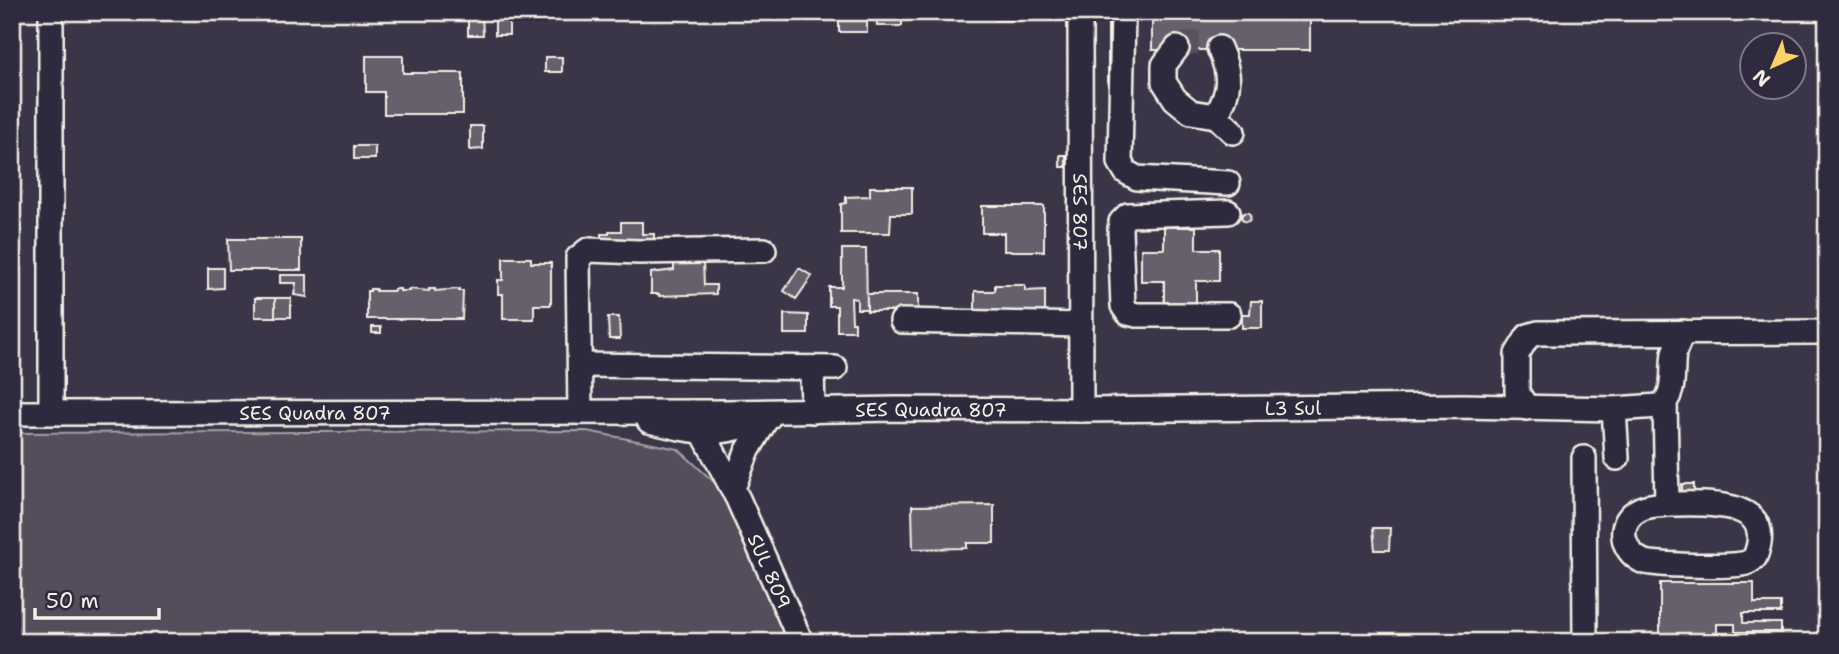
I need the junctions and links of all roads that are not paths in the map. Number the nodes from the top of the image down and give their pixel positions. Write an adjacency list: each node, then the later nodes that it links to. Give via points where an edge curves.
1 (51, 12): 22 (street)
2 (1080, 12): 13 (street, SES 807)
3 (1124, 12): 8 (street, via 1120,162 1126,172 1137,178)
4 (1177, 48): 6 (street, via 1164,65 1164,82 1191,112)
5 (1219, 48): 6 (street, via 1228,67 1227,97)
6 (1216, 116): 7 (street)
7 (1233, 132)
8 (1228, 183)
9 (1228, 212): 11 (street, via 1128,215 1120,229 1123,306 1128,313)
10 (764, 250): 16 (street, via 583,253 578,258)
11 (1229, 315)
12 (902, 321): 13 (street)
13 (1081, 325): 20 (street, SES 807)
14 (1827, 332): 15 (street)
15 (1674, 338): 17 (street, via 1670,395); 18 (street, via 1528,336 1517,354)
16 (580, 365): 21 (street, via 824,368); 23 (street)
17 (1665, 402): 19 (street, L3 Sul); 33 (street)
18 (1516, 403): 19 (street, L3 Sul); 20 (street, L3 Sul)
19 (1614, 409): 31 (street)
20 (1081, 410): 21 (street, SES Quadra 807)
21 (813, 411): 26 (street, SES Quadra 807)
22 (51, 412): 23 (street, SES Quadra 807); 25 (street, SES Quadra 807)
23 (580, 412): 24 (street, SES Quadra 807)
24 (616, 412): 27 (street, SES Quadra 807); 28 (street, SES Quadra 807)
25 (12, 413)
26 (774, 415): 29 (street, SES Quadra 807); 32 (street)
27 (649, 421): 28 (street, SES Quadra 807); 32 (street, via 674,434)
28 (697, 422): 29 (street, SES Quadra 807); 32 (street, SUL 809)
29 (726, 422): 32 (street, SUL 809)
30 (1584, 458): 35 (street)
31 (1617, 458)
32 (731, 483): 34 (street, SUL 809)
33 (1667, 504): 33 (street, via 1726,506 1746,512 1759,533 1755,557 1746,564 1644,562 1628,549 1625,523 1639,510)
34 (801, 642)
35 (1585, 642)

